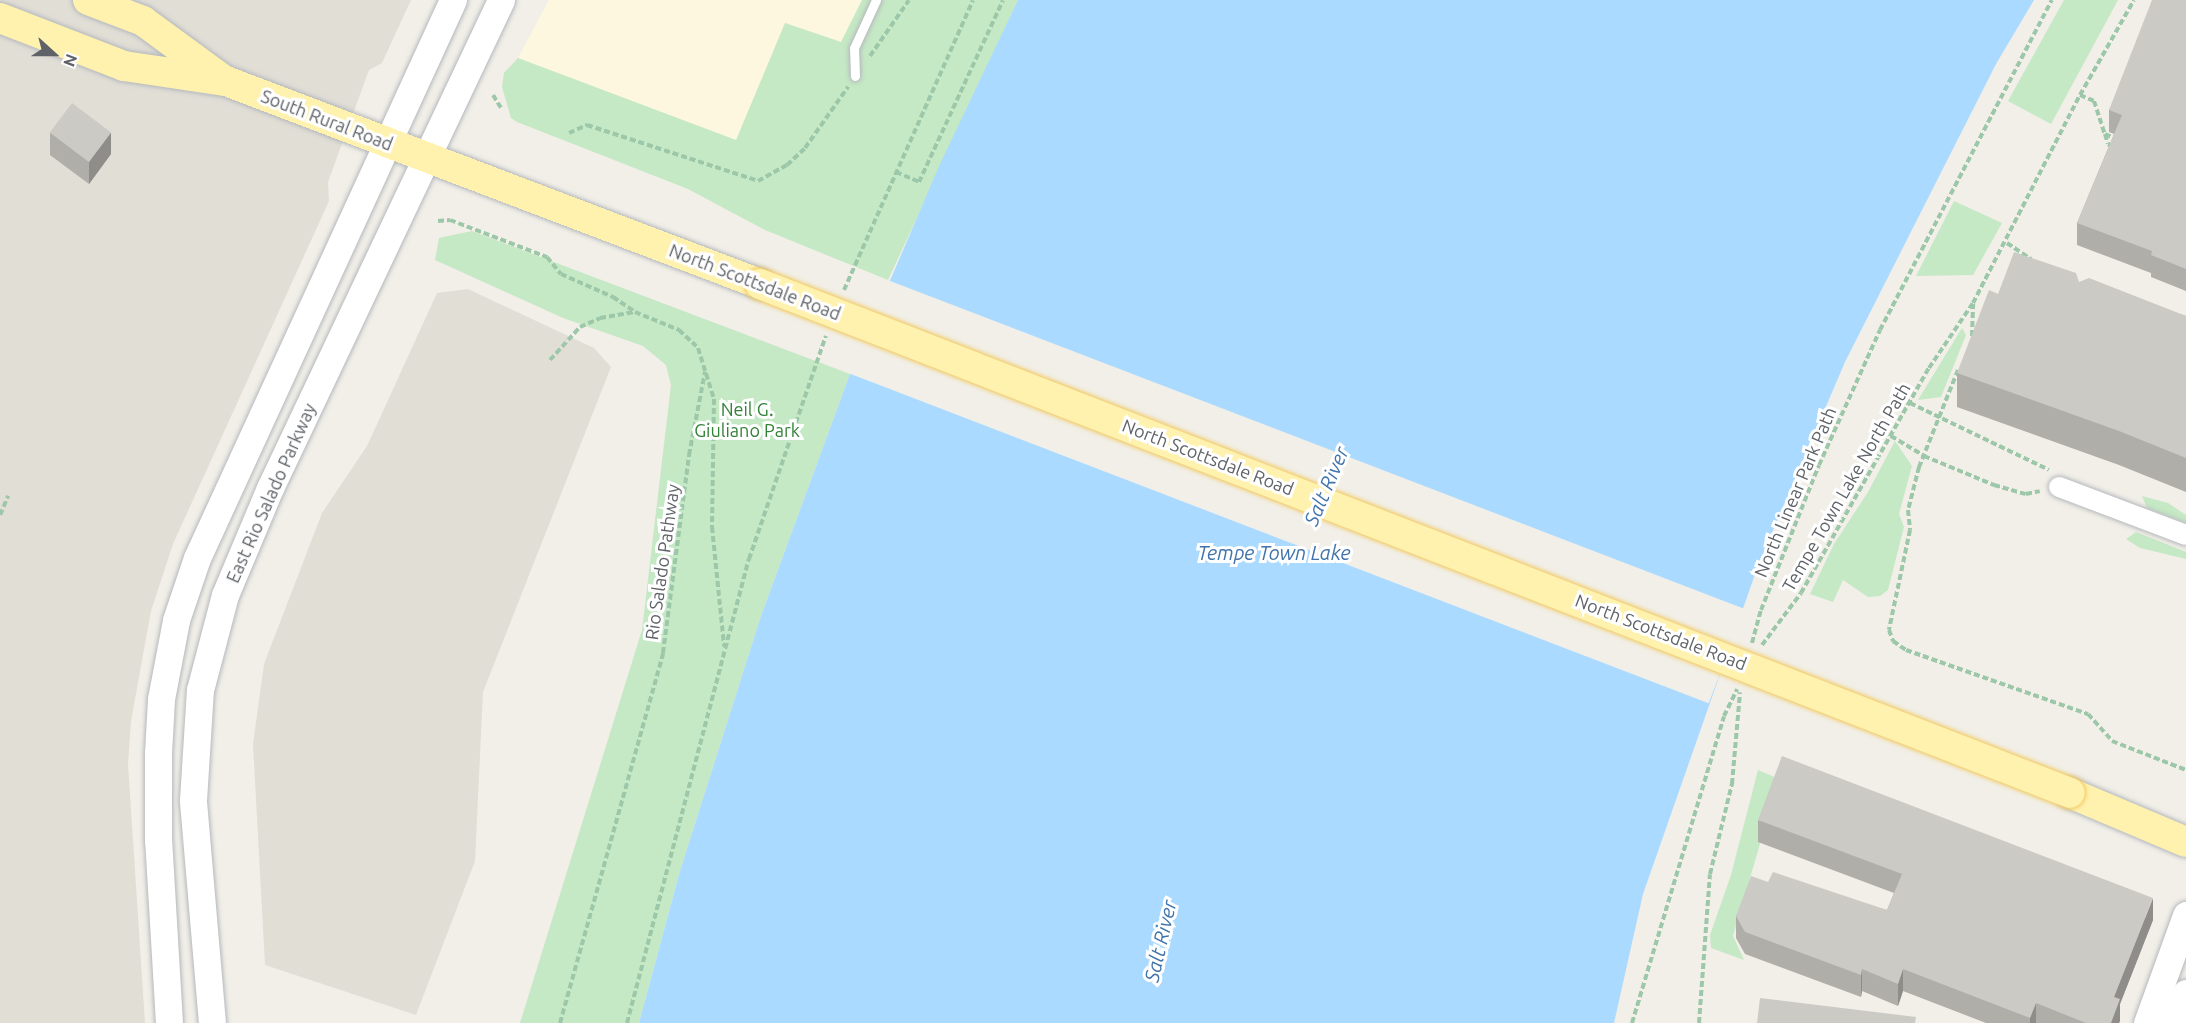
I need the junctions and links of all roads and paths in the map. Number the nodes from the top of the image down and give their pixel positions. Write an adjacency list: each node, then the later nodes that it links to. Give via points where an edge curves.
1 (88, 0): 11 (main road, South Rural Road, via 143,21)
2 (453, 0): 18 (main road)
3 (501, 0): 20 (main road, East Rio Salado Parkway)
4 (876, 0): 10 (lane, via 854,48)
5 (909, 0): 10 (path)
6 (1003, 0): 21 (path, via 919,182)
7 (2052, 0): 40 (path, North Linear Park Path, via 1880,330 1761,610)
8 (2134, 0): 13 (path, Tempe Town Lake North Path)
9 (0, 18): 11 (main road, South Rural Road, via 124,66)
10 (855, 76): 15 (path, via 805,148 788,165 758,181 587,125)
11 (226, 81): 18 (main road, South Rural Road)
12 (493, 95): 14 (path)
13 (2080, 95): 16 (path, via 2094,101); 23 (path, Tempe Town Lake North Path)
14 (501, 108)
15 (569, 133)
16 (2105, 134): 17 (path); 19 (path, via 2108,144)
17 (2120, 140)
18 (389, 144): 20 (main road, South Rural Road); 45 (main road, via 197,558 169,649 161,699 158,840)
19 (2117, 148)
20 (428, 159): 42 (main road, North Scottsdale Road, bridge, via 760,284 2070,793); 46 (main road, East Rio Salado Parkway, via 270,488 225,595 200,690 193,800)
21 (896, 172)
22 (438, 221): 26 (path, via 450,220 547,257 561,274 613,297)
23 (2007, 243): 24 (path); 25 (path, Tempe Town Lake North Path)
24 (2035, 261)
25 (1973, 303): 27 (path); 31 (path, Tempe Town Lake North Path)
26 (635, 312): 28 (path, via 600,318 580,327); 30 (path, via 691,339)
27 (1968, 345)
28 (550, 360)
29 (1960, 366): 32 (path)
30 (705, 372): 47 (path, Rio Salado Pathway, via 689,455 663,653); 48 (path, via 714,399 712,527 724,650)
31 (1910, 403): 32 (path); 33 (path, Tempe Town Lake North Path)
32 (1939, 418): 34 (path); 35 (path, via 2049,470)
33 (1892, 436): 34 (path); 39 (path, Tempe Town Lake North Path, via 1802,593)
34 (1924, 456): 35 (path, via 2026,494); 41 (path, via 1908,510 1910,530 1889,630 1893,641 1906,650 2088,714 2112,741)
35 (2060, 487): 38 (street)
36 (8, 496): 37 (path)
37 (0, 515)
38 (2186, 535)
39 (1758, 650)
40 (1750, 651)
41 (2186, 770)
42 (2186, 842)
43 (2186, 915): 51 (main road)
44 (2186, 993): 52 (main road)
45 (169, 1023)
46 (212, 1023)
47 (560, 1023)
48 (627, 1023)
49 (1632, 1023): 50 (path, via 1720,727 1742,681 1732,784 1710,874)
50 (1699, 1023)
51 (2147, 1023)
52 (2175, 1023)

